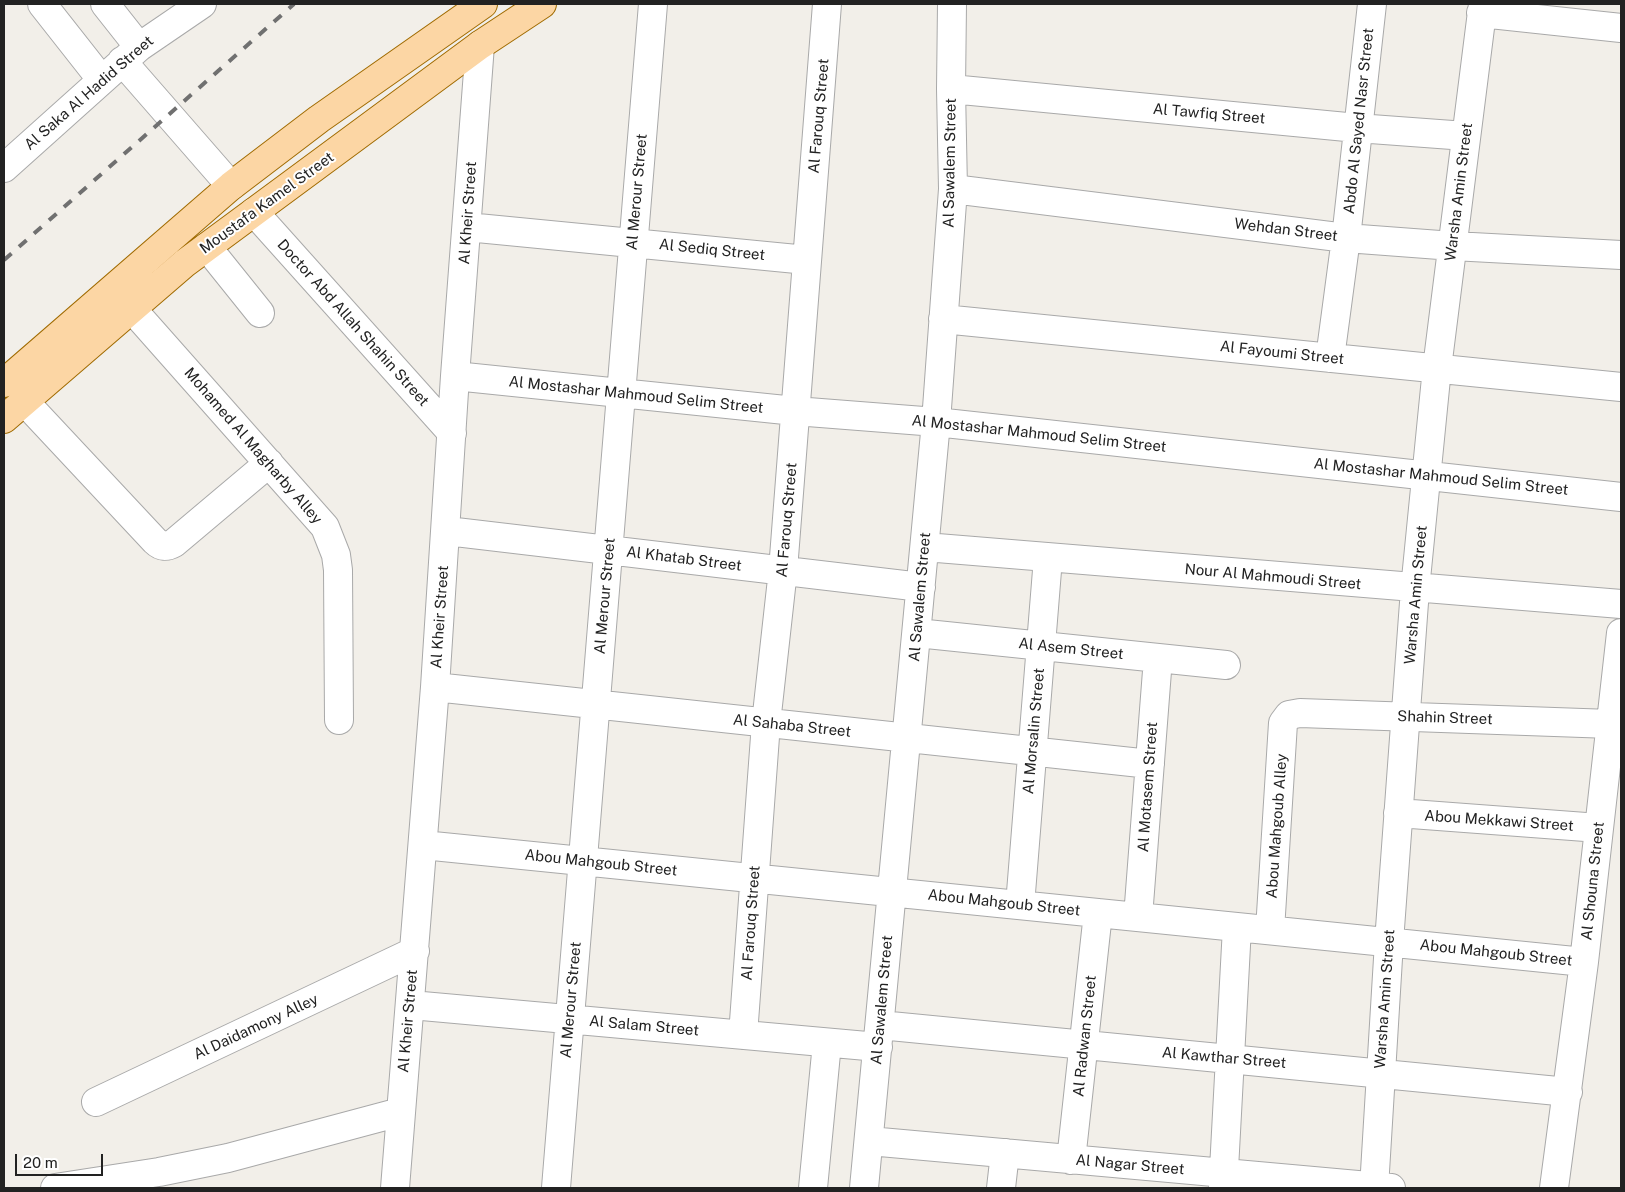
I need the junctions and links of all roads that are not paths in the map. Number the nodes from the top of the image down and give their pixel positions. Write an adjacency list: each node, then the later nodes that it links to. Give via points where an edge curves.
1 (42, 4): 14 (street)
2 (104, 4): 13 (street)
3 (202, 4): 13 (street, Al Saka Al Hadid Street)
4 (482, 4): 19 (main road, Moustafa Kamel Street)
5 (542, 4): 12 (main road, Moustafa Kamel Street)
6 (653, 4): 24 (street, Al Merour Street)
7 (828, 4): 28 (street, Al Farouq Street)
8 (952, 4): 15 (street, Al Sawalem Street)
9 (1372, 4): 16 (street, Abdo Al Sayed Nasr Street)
10 (1482, 8): 11 (street); 17 (street, Warsha Amin Street)
11 (1621, 28)
12 (480, 45): 21 (main road, Moustafa Kamel Street); 22 (street, Al Kheir Street)
13 (131, 54): 14 (street, Al Saka Al Hadid Street); 19 (street)
14 (102, 79): 18 (street, Al Saka Al Hadid Street)
15 (951, 90): 16 (street, Al Tawfiq Street); 20 (street, Al Sawalem Street)
16 (1357, 128): 17 (street, Al Tawfiq Street); 23 (street, Abdo Al Sayed Nasr Street)
17 (1466, 136): 25 (street, Warsha Amin Street)
18 (4, 168)
19 (231, 186): 35 (main road, Moustafa Kamel Street)
20 (953, 189): 23 (street, Wehdan Street); 31 (street, Al Sawalem Street)
21 (254, 212): 26 (main road, Moustafa Kamel Street); 42 (street, Doctor Abd Allah Shahin Street)
22 (467, 226): 24 (street, Al Sediq Street); 34 (street, Al Kheir Street)
23 (1346, 238): 25 (street, Wehdan Street); 32 (street, Abdo Al Sayed Nasr Street)
24 (633, 242): 28 (street, Al Sediq Street); 37 (street, Al Merour Street)
25 (1452, 246): 27 (street, Wehdan Street); 33 (street, Warsha Amin Street)
26 (207, 247): 29 (main road, Moustafa Kamel Street); 30 (street)
27 (1621, 255)
28 (807, 260): 39 (street, Al Farouq Street)
29 (132, 309): 38 (main road, Moustafa Kamel Street); 43 (street, Mohamed Al Magharby Alley)
30 (260, 313)
31 (943, 320): 32 (street, Al Fayoumi Street); 41 (street, Al Sawalem Street)
32 (1330, 358): 33 (street, Al Fayoumi Street)
33 (1438, 368): 36 (street, Al Fayoumi Street); 44 (street, Warsha Amin Street)
34 (455, 376): 37 (street, Al Mostashar Mahmoud Selim Street); 42 (street, Al Kheir Street)
35 (4, 383)
36 (1621, 386)
37 (621, 393): 39 (street, Al Mostashar Mahmoud Selim Street); 48 (street, Al Merour Street)
38 (24, 401): 40 (main road, Moustafa Kamel Street); 43 (street, via 155,541 164,546 174,543)
39 (795, 411): 41 (street, Al Mostashar Mahmoud Selim Street); 50 (street, Al Farouq Street)
40 (4, 419)
41 (936, 422): 44 (street, Al Mostashar Mahmoud Selim Street); 47 (street, Al Sawalem Street)
42 (452, 433): 46 (street, Al Kheir Street)
43 (269, 463): 62 (street, Mohamed Al Magharby Alley, via 325,527 336,555)
44 (1427, 476): 45 (street, Al Mostashar Mahmoud Selim Street); 52 (street, Warsha Amin Street)
45 (1621, 497)
46 (446, 531): 48 (street, Al Khatab Street); 59 (street, Al Kheir Street)
47 (925, 547): 49 (street, Nour Al Mahmoudi Street); 51 (street, Al Sawalem Street)
48 (608, 550): 50 (street, Al Khatab Street); 60 (street, Al Merour Street)
49 (1048, 558): 52 (street, Nour Al Mahmoudi Street); 56 (street, Al Morsalin Street)
50 (783, 570): 51 (street, Al Khatab Street); 63 (street, Al Farouq Street)
51 (921, 587): 54 (street, Al Sawalem Street)
52 (1415, 589): 53 (street, Nour Al Mahmoudi Street); 61 (street, Warsha Amin Street)
53 (1621, 604)
54 (917, 633): 56 (street, Al Asem Street); 66 (street, Al Sawalem Street)
55 (1621, 633): 65 (street, Al Shouna Street)
56 (1041, 646): 57 (street, Al Asem Street); 67 (street, Al Morsalin Street)
57 (1158, 658): 58 (street, Al Asem Street); 68 (street, Al Motasem Street)
58 (1226, 665)
59 (435, 688): 60 (street, Al Sahaba Street); 71 (street, Al Kheir Street)
60 (596, 704): 63 (street, Al Sahaba Street); 72 (street, Al Merour Street)
61 (1406, 716): 64 (street, Shahin Street, via 1300,713 1289,715); 65 (street, Shahin Street); 69 (street, Warsha Amin Street)
62 (340, 720)
63 (766, 723): 66 (street, Al Sahaba Street); 73 (street, Al Farouq Street)
64 (1283, 723): 79 (street, Abou Mahgoub Alley)
65 (1611, 724): 70 (street, Al Shouna Street)
66 (907, 738): 67 (street, Al Sahaba Street); 74 (street, Al Sawalem Street)
67 (1033, 751): 68 (street, Al Sahaba Street); 75 (street, Al Morsalin Street)
68 (1150, 764): 77 (street, Al Motasem Street)
69 (1398, 813): 70 (street, Abou Mekkawi Street); 80 (street, Warsha Amin Street)
70 (1599, 828): 82 (street, Al Shouna Street)
71 (423, 845): 72 (street, Abou Mahgoub Street); 81 (street, Al Kheir Street)
72 (583, 861): 73 (street, Abou Mahgoub Street); 84 (street, Al Merour Street)
73 (754, 878): 74 (street, Abou Mahgoub Street); 85 (street, Al Farouq Street)
74 (892, 892): 75 (street, Abou Mahgoub Street); 86 (street, Al Sawalem Street)
75 (1020, 905): 76 (street, Abou Mahgoub Street)
76 (1098, 913): 77 (street, Abou Mahgoub Street); 88 (street, Al Radwan Street)
77 (1138, 916): 78 (street, Abou Mahgoub Street)
78 (1237, 927): 79 (street, Abou Mahgoub Street); 89 (street)
79 (1270, 930): 80 (street, Abou Mahgoub Street)
80 (1388, 942): 82 (street, Abou Mahgoub Street); 90 (street, Warsha Amin Street)
81 (415, 951): 83 (street, Al Kheir Street); 92 (street, Al Daidamony Alley)
82 (1584, 962): 91 (street, Al Shouna Street)
83 (411, 1005): 84 (street, Al Salam Street); 93 (street, Al Kheir Street)
84 (570, 1020): 85 (street, Al Salam Street); 100 (street, Al Merour Street)
85 (743, 1035): 87 (street, Al Salam Street)
86 (879, 1036): 87 (street, Al Salam Street); 88 (street, Al Kawthar Street); 94 (street, Al Sawalem Street)
87 (827, 1043): 101 (street)
88 (1084, 1045): 89 (street, Al Kawthar Street); 96 (street, Al Radwan Street)
89 (1230, 1059): 90 (street, Al Kawthar Street); 97 (street)
90 (1381, 1073): 91 (street, Al Kawthar Street); 104 (street, Warsha Amin Street)
91 (1568, 1092): 105 (street, Al Shouna Street)
92 (96, 1102)
93 (400, 1112): 98 (street, via 228,1158); 99 (street, Al Kheir Street)
94 (870, 1141): 95 (street, Al Nagar Street); 102 (street, Al Sawalem Street)
95 (1004, 1153): 96 (street, Al Nagar Street); 103 (street)
96 (1072, 1160): 97 (street, Al Nagar Street)
97 (1223, 1181): 104 (street, Al Nagar Street)
98 (54, 1188)
99 (395, 1188)
100 (556, 1188)
101 (814, 1188)
102 (864, 1188)
103 (1001, 1188)
104 (1380, 1188)
105 (1554, 1188)

